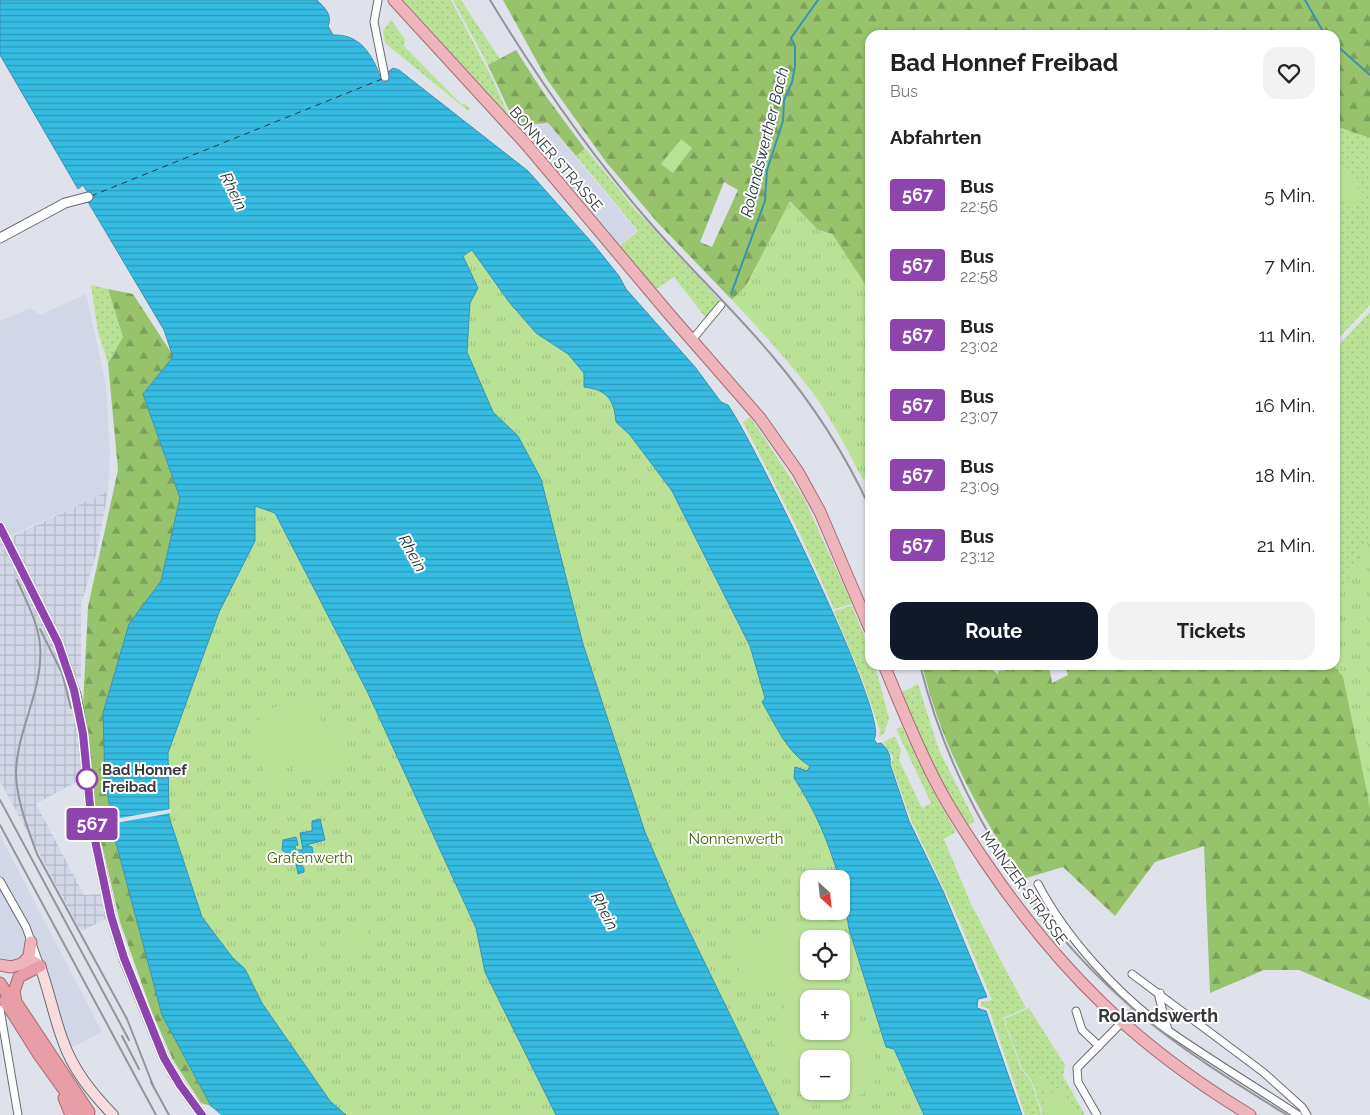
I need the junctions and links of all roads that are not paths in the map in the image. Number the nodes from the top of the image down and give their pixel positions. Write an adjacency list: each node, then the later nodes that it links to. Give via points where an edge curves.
1 (378, 0): 3 (street, via 374,22)
2 (394, 0): 7 (main road, BONNER STRASSE, via 513,130)
3 (385, 78)
4 (88, 197): 5 (street, via 65,203)
5 (0, 238)
6 (721, 305): 7 (street)
7 (692, 340): 9 (main road, via 760,418 798,472 831,533)
8 (0, 527): 31 (street, via 58,643 74,687 83,734 92,826 111,916 138,995 176,1079)
9 (865, 617)
10 (886, 670): 23 (main road, MAINZER STRASSE, via 926,763 1008,895 1053,954)
11 (0, 881): 13 (street)
12 (1038, 884): 24 (street, via 1064,928 1137,1006)
13 (30, 937): 15 (main road, via 29,956); 16 (street)
14 (0, 965): 15 (main road)
15 (20, 965): 16 (main road, via 32,961)
16 (40, 966): 27 (highway, via 19,977 15,999); 30 (main road, via 67,1052 82,1079)
17 (1132, 974): 20 (street)
18 (0, 983): 27 (highway)
19 (0, 993): 26 (highway)
20 (1160, 993): 24 (street); 35 (street, via 1263,1072)
21 (0, 1009): 28 (street)
22 (1076, 1011): 25 (street, via 1082,1030)
23 (1126, 1019): 25 (street); 33 (main road, MAINZER STRASSE, via 1198,1082)
24 (1168, 1030): 34 (street)
25 (1099, 1046): 32 (street, via 1078,1066 1076,1075)
26 (49, 1070): 27 (highway); 29 (highway)
27 (88, 1114)
28 (18, 1115)
29 (71, 1115)
30 (113, 1115)
31 (202, 1115)
32 (1097, 1115)
33 (1250, 1115)
34 (1298, 1115)
35 (1307, 1115)

